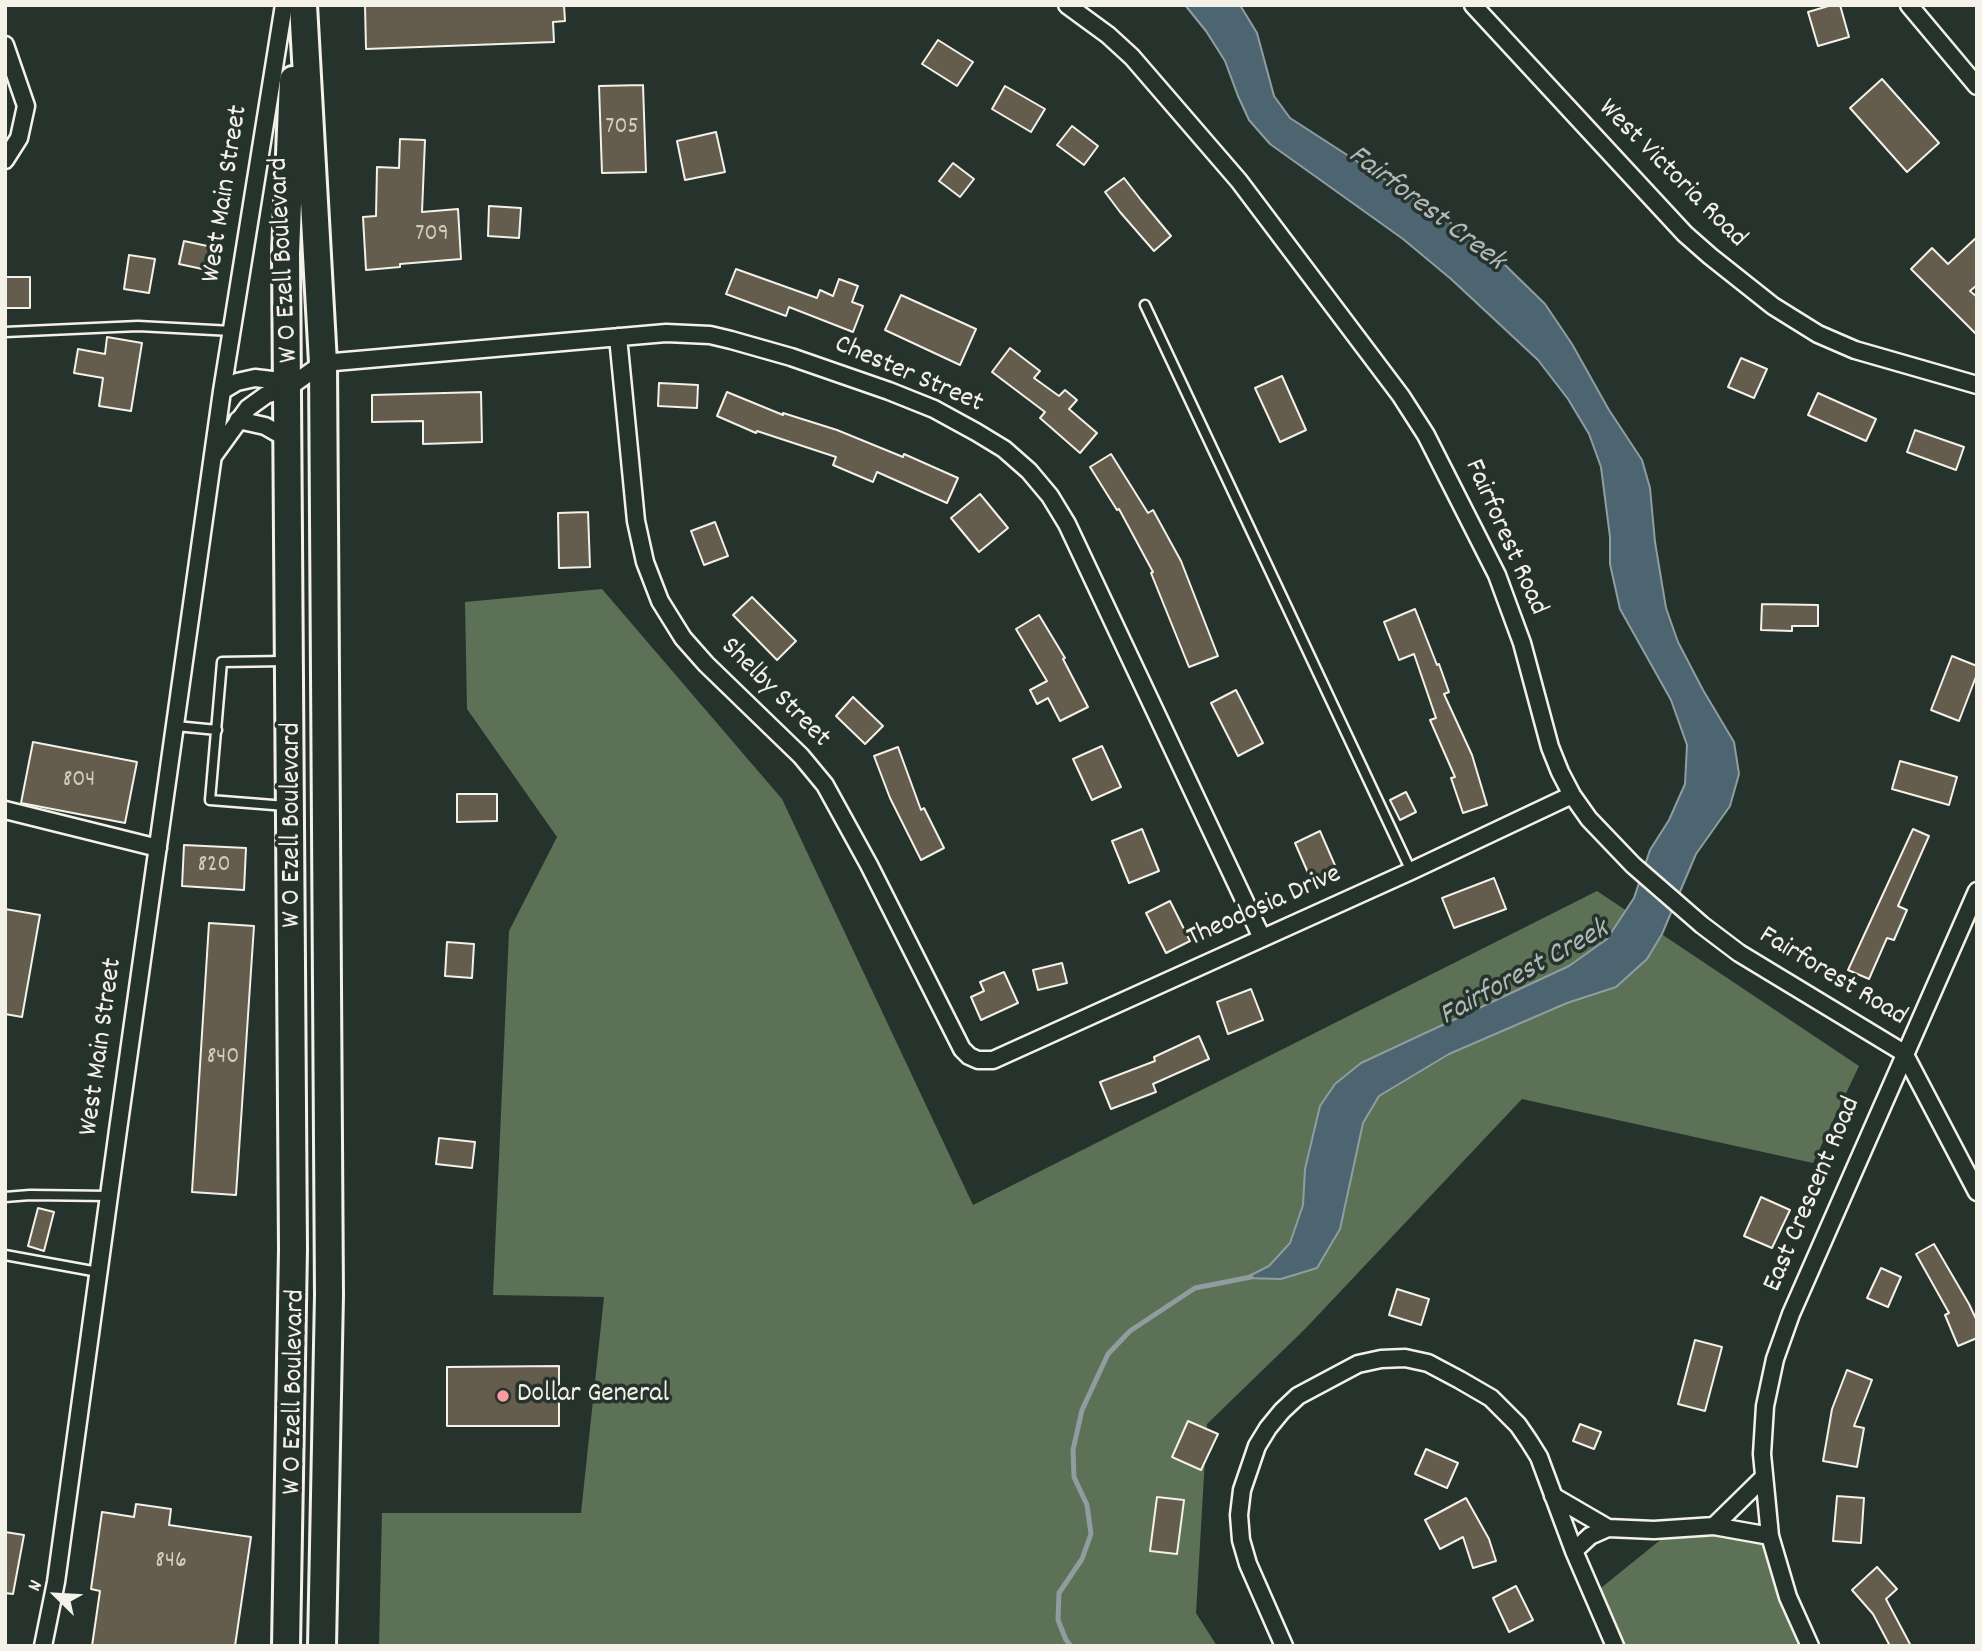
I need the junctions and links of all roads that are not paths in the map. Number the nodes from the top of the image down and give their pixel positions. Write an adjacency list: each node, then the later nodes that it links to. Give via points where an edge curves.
1 (284, 5): 11 (street, West Main Street)
2 (295, 5): 16 (main road, W O Ezell Boulevard, via 286,253)
3 (303, 5): 14 (main road, W O Ezell Boulevard)
4 (1067, 5): 26 (street, Fairforest Road, via 1132,57 1239,181 1426,435 1510,609 1550,747)
5 (1474, 5): 15 (street, West Victoria Road, via 1685,234 1773,306 1855,350)
6 (1909, 5): 8 (street)
7 (5, 45): 9 (street, via 26,106 19,138)
8 (1977, 86)
9 (5, 160)
10 (1145, 305): 32 (lane)
11 (232, 331): 12 (lane, via 138,326); 17 (street, West Main Street)
12 (5, 332)
13 (618, 337): 14 (street, Chester Street); 34 (street, Chester Street, via 710,335 791,358 934,409 1004,449 1029,471 1067,524); 36 (street, Shelby Street, via 636,521 660,601 706,664 825,785 962,1049)
14 (323, 363): 16 (street); 22 (main road, W O Ezell Boulevard)
15 (1977, 385)
16 (288, 388): 17 (street, via 255,378); 18 (street, West Main Street, via 266,395); 19 (main road, W O Ezell Boulevard)
17 (222, 391): 20 (street, West Main Street)
18 (238, 420): 19 (street, via 265,426); 20 (street, West Main Street)
19 (288, 439): 21 (main road, W O Ezell Boulevard)
20 (214, 455): 24 (street, West Main Street)
21 (288, 615): 22 (main road); 23 (main road, W O Ezell Boulevard)
22 (324, 616): 31 (main road, W O Ezell Boulevard)
23 (288, 661): 25 (lane, via 222,662); 27 (main road, W O Ezell Boulevard)
24 (176, 726): 25 (lane); 29 (street, West Main Street)
25 (216, 730): 27 (lane, via 210,800)
26 (1572, 795): 32 (street, Theodosia Drive); 35 (street, Fairforest Road, via 1633,865 1739,954)
27 (289, 806): 30 (main road, W O Ezell Boulevard)
28 (5, 810): 29 (street)
29 (158, 848): 38 (street, West Main Street)
30 (289, 849): 31 (main road); 41 (main road, W O Ezell Boulevard)
31 (326, 851): 40 (main road, W O Ezell Boulevard)
32 (1411, 871): 34 (street, Theodosia Drive)
33 (1977, 891): 35 (street, East Crescent Road)
34 (1262, 938): 36 (street, Theodosia Drive, via 993,1060)
35 (1904, 1053): 37 (street); 46 (street, East Crescent Road, via 1775,1359 1765,1406)
36 (978, 1060)
37 (1977, 1192)
38 (108, 1196): 39 (lane); 43 (street, West Main Street)
39 (5, 1197)
40 (328, 1208): 41 (main road); 45 (main road, W O Ezell Boulevard)
41 (292, 1209): 44 (main road, W O Ezell Boulevard)
42 (5, 1255): 43 (lane)
43 (98, 1272): 52 (street, West Main Street, via 57,1582)
44 (289, 1453): 45 (main road); 53 (main road, W O Ezell Boulevard)
45 (326, 1454): 54 (main road, W O Ezell Boulevard)
46 (1765, 1478): 48 (street); 50 (street, East Crescent Road)
47 (1553, 1496): 49 (street); 51 (street); 55 (street, via 1539,1457 1518,1425 1491,1398 1429,1363 1381,1359 1358,1364 1298,1396 1257,1446 1241,1490 1239,1515 1248,1564)
48 (1714, 1526): 49 (street); 50 (street)
49 (1608, 1528): 51 (street)
50 (1770, 1536): 57 (street, East Crescent Road, via 1788,1598)
51 (1574, 1551): 56 (street)
52 (43, 1646)
53 (286, 1646)
54 (323, 1646)
55 (1284, 1646)
56 (1615, 1646)
57 (1810, 1646)

